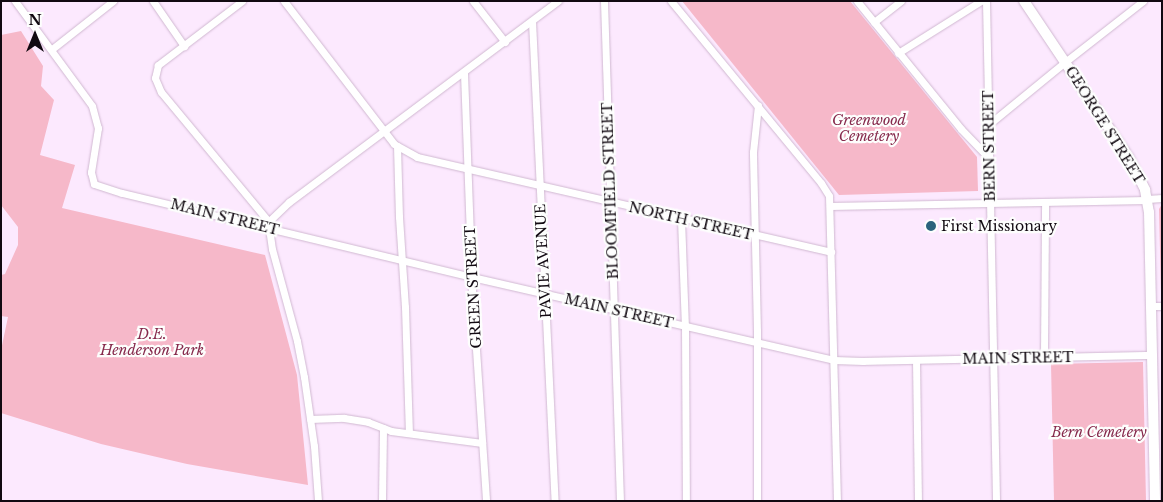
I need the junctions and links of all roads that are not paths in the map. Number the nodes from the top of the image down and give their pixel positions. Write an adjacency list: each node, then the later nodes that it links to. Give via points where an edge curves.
1 (15, 1): 20 (street)
2 (113, 1): 20 (street)
3 (152, 1): 19 (street)
4 (242, 1): 19 (street)
5 (284, 1): 26 (street, NORTH STREET)
6 (473, 1): 18 (street)
7 (558, 1): 16 (street)
8 (604, 1): 33 (street, BLOOMFIELD STREET)
9 (671, 1): 24 (street)
10 (857, 1): 17 (street)
11 (901, 1): 17 (street)
12 (981, 1): 21 (street)
13 (986, 1): 25 (street, BERN STREET)
14 (1024, 1): 22 (street, GEORGE STREET)
15 (1143, 1): 22 (street)
16 (532, 21): 18 (street); 30 (street, PAVIE AVENUE)
17 (874, 22): 21 (street)
18 (504, 42): 23 (street)
19 (184, 46): 38 (street, via 158,65 156,84)
20 (52, 49): 38 (street, MAIN STREET, via 92,106 96,117 98,128 91,172 94,184)
21 (898, 53): 28 (street, via 961,130)
22 (1065, 62): 25 (street); 32 (street, GEORGE STREET, via 1136,169)
23 (464, 73): 26 (street); 29 (street, GREEN STREET)
24 (758, 105): 36 (street, via 826,189); 39 (street, via 753,152)
25 (988, 125): 28 (street, BERN STREET)
26 (385, 131): 27 (street, NORTH STREET); 38 (street, via 289,202)
27 (397, 146): 29 (street, NORTH STREET, via 418,157); 41 (street)
28 (989, 158): 35 (street, BERN STREET)
29 (468, 168): 30 (street, NORTH STREET); 42 (street, GREEN STREET)
30 (539, 184): 33 (street, NORTH STREET); 43 (street, PAVIE AVENUE)
31 (1162, 198): 32 (street)
32 (1147, 200): 34 (street); 44 (street, GEORGE STREET)
33 (611, 202): 37 (street, NORTH STREET); 45 (street, BLOOMFIELD STREET)
34 (1045, 202): 35 (street); 50 (street)
35 (990, 203): 36 (street); 49 (street, BERN STREET)
36 (830, 206): 40 (street)
37 (681, 219): 39 (street, NORTH STREET); 46 (street)
38 (267, 225): 41 (street, MAIN STREET); 53 (street, via 297,340)
39 (754, 235): 40 (street, NORTH STREET); 47 (street)
40 (831, 252): 51 (street)
41 (402, 260): 42 (street, MAIN STREET); 55 (street)
42 (472, 277): 43 (street, MAIN STREET); 56 (street, GREEN STREET)
43 (544, 294): 45 (street, MAIN STREET); 61 (street, PAVIE AVENUE)
44 (1157, 306): 48 (street, GEORGE STREET)
45 (614, 310): 46 (street, MAIN STREET); 62 (street, BLOOMFIELD STREET)
46 (685, 326): 47 (street, MAIN STREET); 63 (street)
47 (757, 344): 51 (street, MAIN STREET); 64 (street)
48 (1153, 355): 50 (street, MAIN STREET); 57 (street, GEORGE STREET)
49 (994, 358): 50 (street, MAIN STREET); 52 (street, MAIN STREET); 67 (street, BERN STREET)
50 (1044, 358)
51 (834, 360): 52 (street, MAIN STREET); 65 (street)
52 (916, 360): 66 (street)
53 (310, 419): 54 (street, via 344,418); 58 (street)
54 (383, 428): 55 (street); 59 (street)
55 (409, 432): 56 (street)
56 (482, 443): 60 (street, GREEN STREET)
57 (1158, 450): 68 (street, GEORGE STREET)
58 (318, 501)
59 (382, 501)
60 (486, 501)
61 (555, 501)
62 (620, 501)
63 (686, 501)
64 (757, 501)
65 (837, 501)
66 (918, 501)
67 (996, 501)
68 (1156, 501)

